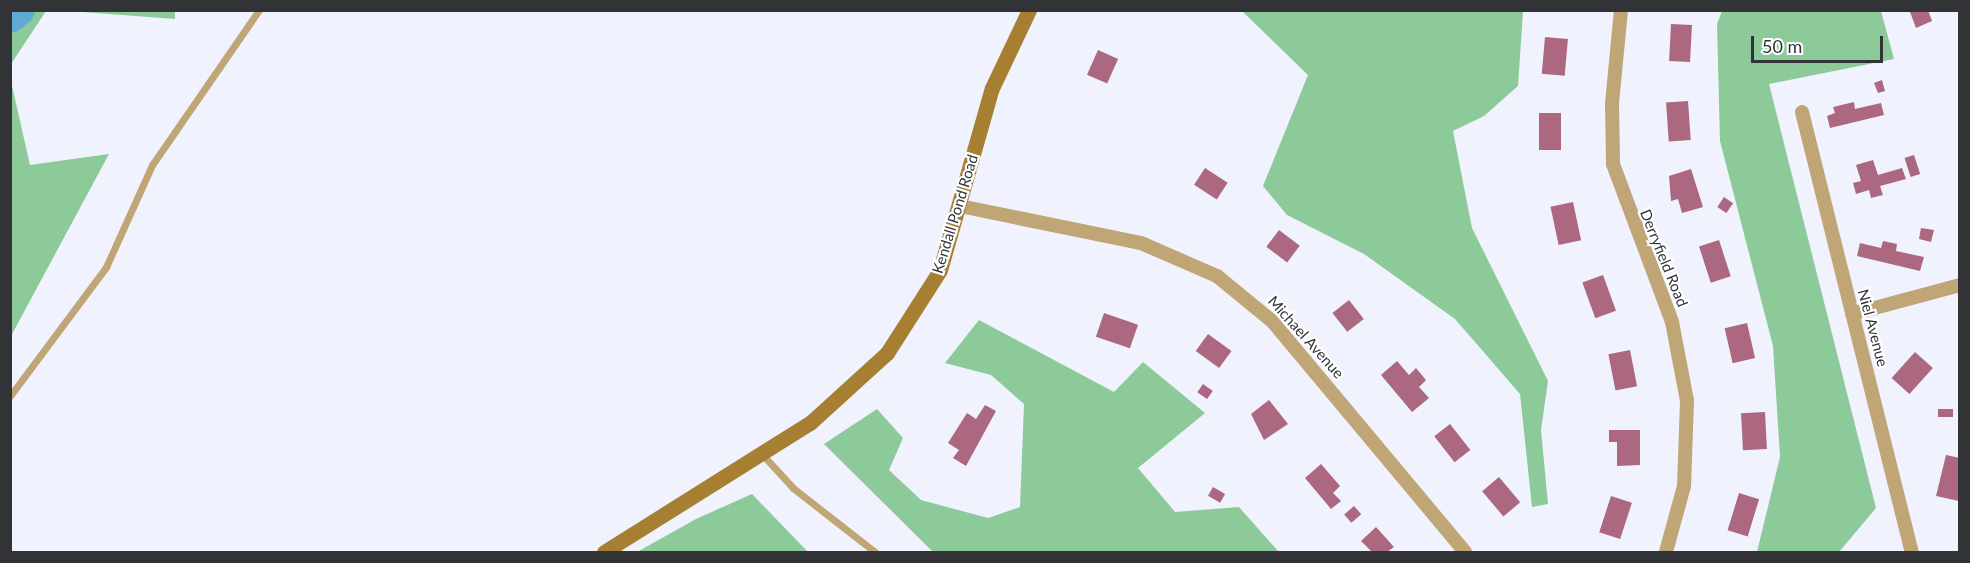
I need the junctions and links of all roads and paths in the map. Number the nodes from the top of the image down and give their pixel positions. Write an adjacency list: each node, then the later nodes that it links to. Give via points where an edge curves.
1 (259, 10): 8 (lane, via 152,165 106,267)
2 (1029, 10): 5 (street, Kendall Pond Road, via 993,88)
3 (1621, 10): 13 (street, Derryfield Road, via 1611,104 1613,164 1672,321 1687,402 1684,486)
4 (1802, 112): 7 (street, Niel Avenue)
5 (960, 206): 9 (street, Kendall Pond Road, via 926,298 887,353 839,402); 12 (street, Michael Avenue, via 1141,243 1217,276 1272,321)
6 (1959, 285): 7 (street)
7 (1852, 314): 14 (street, Niel Avenue)
8 (10, 396)
9 (762, 454): 10 (street, Kendall Pond Road); 11 (lane, via 793,488)
10 (604, 552)
11 (875, 552)
12 (1465, 552)
13 (1666, 552)
14 (1912, 552)

